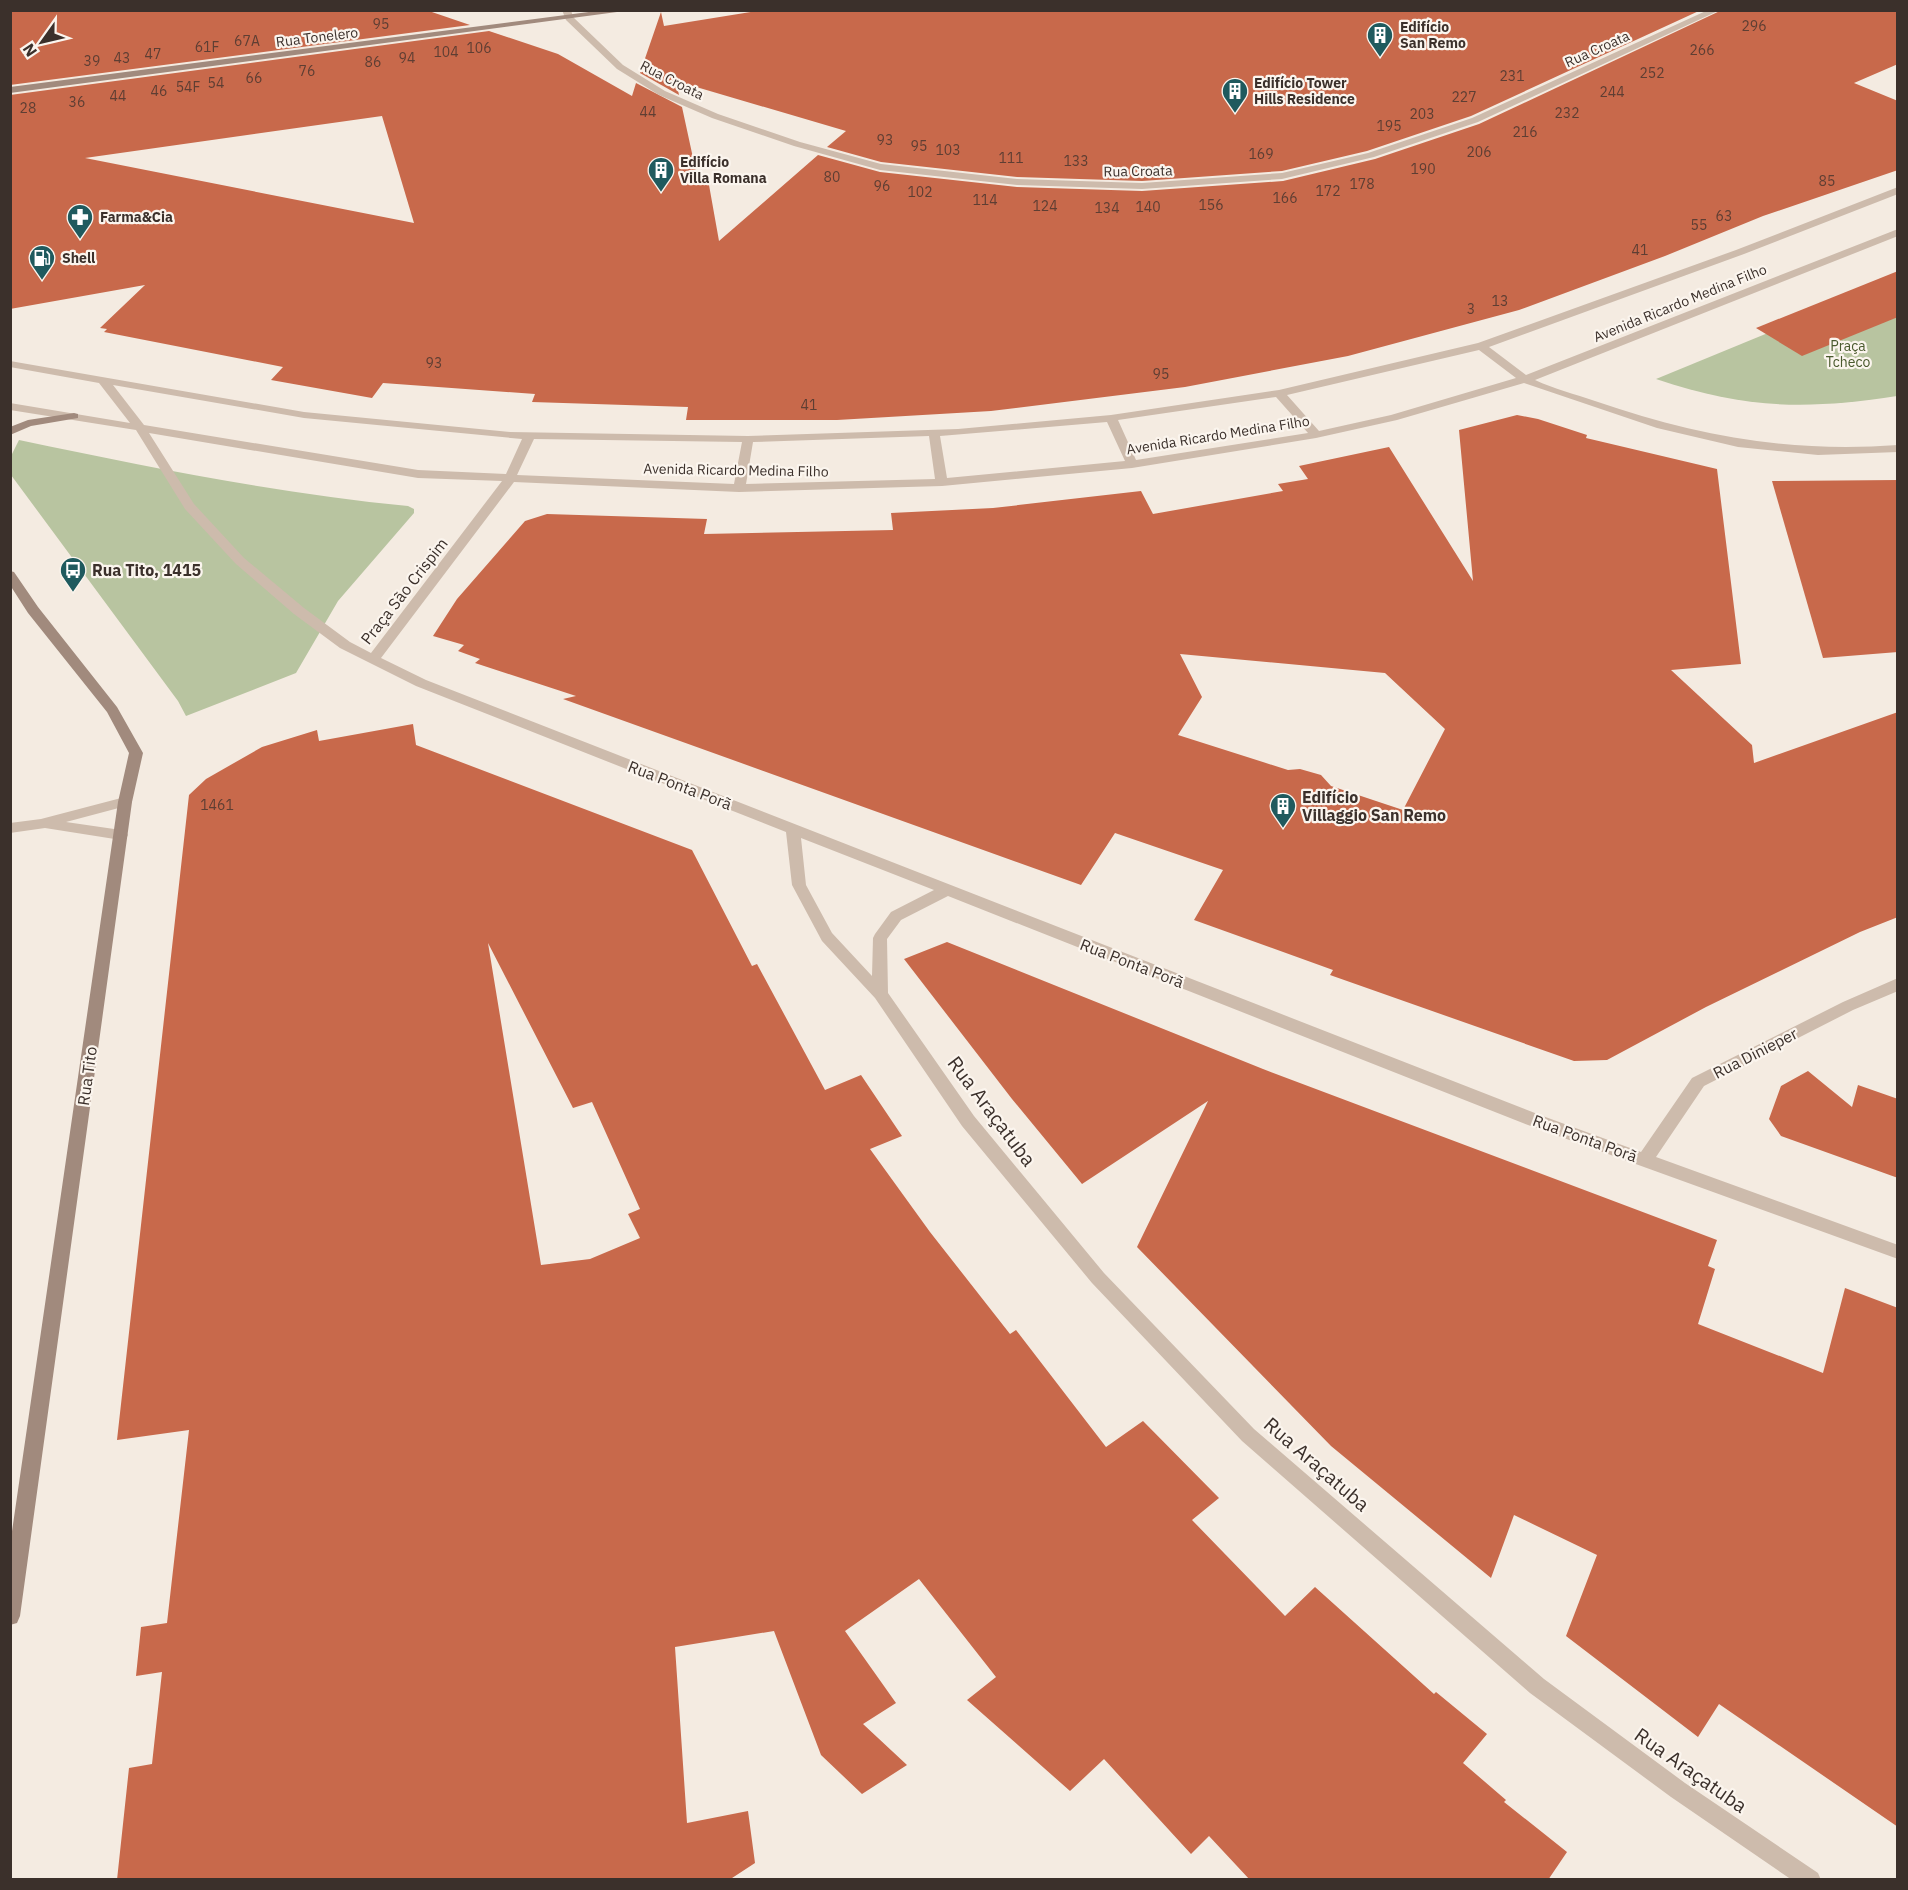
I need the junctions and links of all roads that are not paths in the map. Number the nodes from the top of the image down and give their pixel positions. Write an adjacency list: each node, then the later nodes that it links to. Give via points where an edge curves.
1 (628, 10): 3 (main road, Rua Tonelero)
2 (1716, 10): 3 (street, Rua Croata, via 1475,120 1371,155 1282,176 1142,186 1017,182 880,167 797,144 662,93 620,68)
3 (567, 14): 4 (main road, Rua Tonelero)
4 (10, 90)
5 (1898, 190): 7 (street, Avenida Ricardo Medina Filho)
6 (1898, 232): 10 (street, Avenida Ricardo Medina Filho)
7 (1481, 346): 10 (street); 11 (street, Avenida Ricardo Medina Filho)
8 (10, 364): 9 (street)
9 (103, 380): 15 (street, Praça São Crispim); 19 (street, via 304,415)
10 (1526, 380): 18 (street, Avenida Ricardo Medina Filho, via 1393,418); 21 (street, via 1624,416 1712,440 1776,449 1864,452)
11 (1279, 393): 14 (street, Avenida Ricardo Medina Filho); 18 (street)
12 (10, 406): 13 (street)
13 (74, 416): 15 (street); 16 (main road, via 28,423)
14 (1111, 418): 17 (street, Avenida Ricardo Medina Filho); 22 (street)
15 (141, 429): 23 (street, via 418,474); 27 (street, Praça São Crispim, via 189,506 240,561 345,645)
16 (10, 432)
17 (934, 432): 20 (street, Avenida Ricardo Medina Filho); 24 (street)
18 (1316, 435): 22 (street, Avenida Ricardo Medina Filho)
19 (529, 436): 20 (street, Avenida Ricardo Medina Filho); 23 (street, Praça São Crispim)
20 (748, 439): 25 (street)
21 (1898, 447)
22 (1132, 464): 24 (street, Avenida Ricardo Medina Filho)
23 (509, 480): 25 (street, Avenida Ricardo Medina Filho); 27 (street, Praça São Crispim)
24 (942, 482): 25 (street, Avenida Ricardo Medina Filho)
25 (739, 488)
26 (10, 575): 28 (main road, Rua Tito, via 112,710 136,753)
27 (373, 658): 31 (street, Rua Ponta Porã, via 421,683)
28 (125, 802): 29 (street); 32 (main road, Rua Tito)
29 (41, 824): 30 (street); 32 (street)
30 (10, 828)
31 (793, 830): 33 (street, Rua Ponta Porã); 35 (street, Rua Araçatuba, via 799,885 827,937)
32 (121, 835): 38 (main road, Rua Tito)
33 (946, 890): 35 (street, via 896,916 880,938); 36 (street, Rua Ponta Porã)
34 (1898, 984): 36 (street, Rua Dinieper, via 1698,1082)
35 (880, 994): 39 (street, Rua Araçatuba, via 968,1121 1098,1278 1248,1435 1537,1686 1678,1790)
36 (1645, 1160): 37 (street, Rua Ponta Porã)
37 (1898, 1252)
38 (10, 1616)
39 (1811, 1880)

